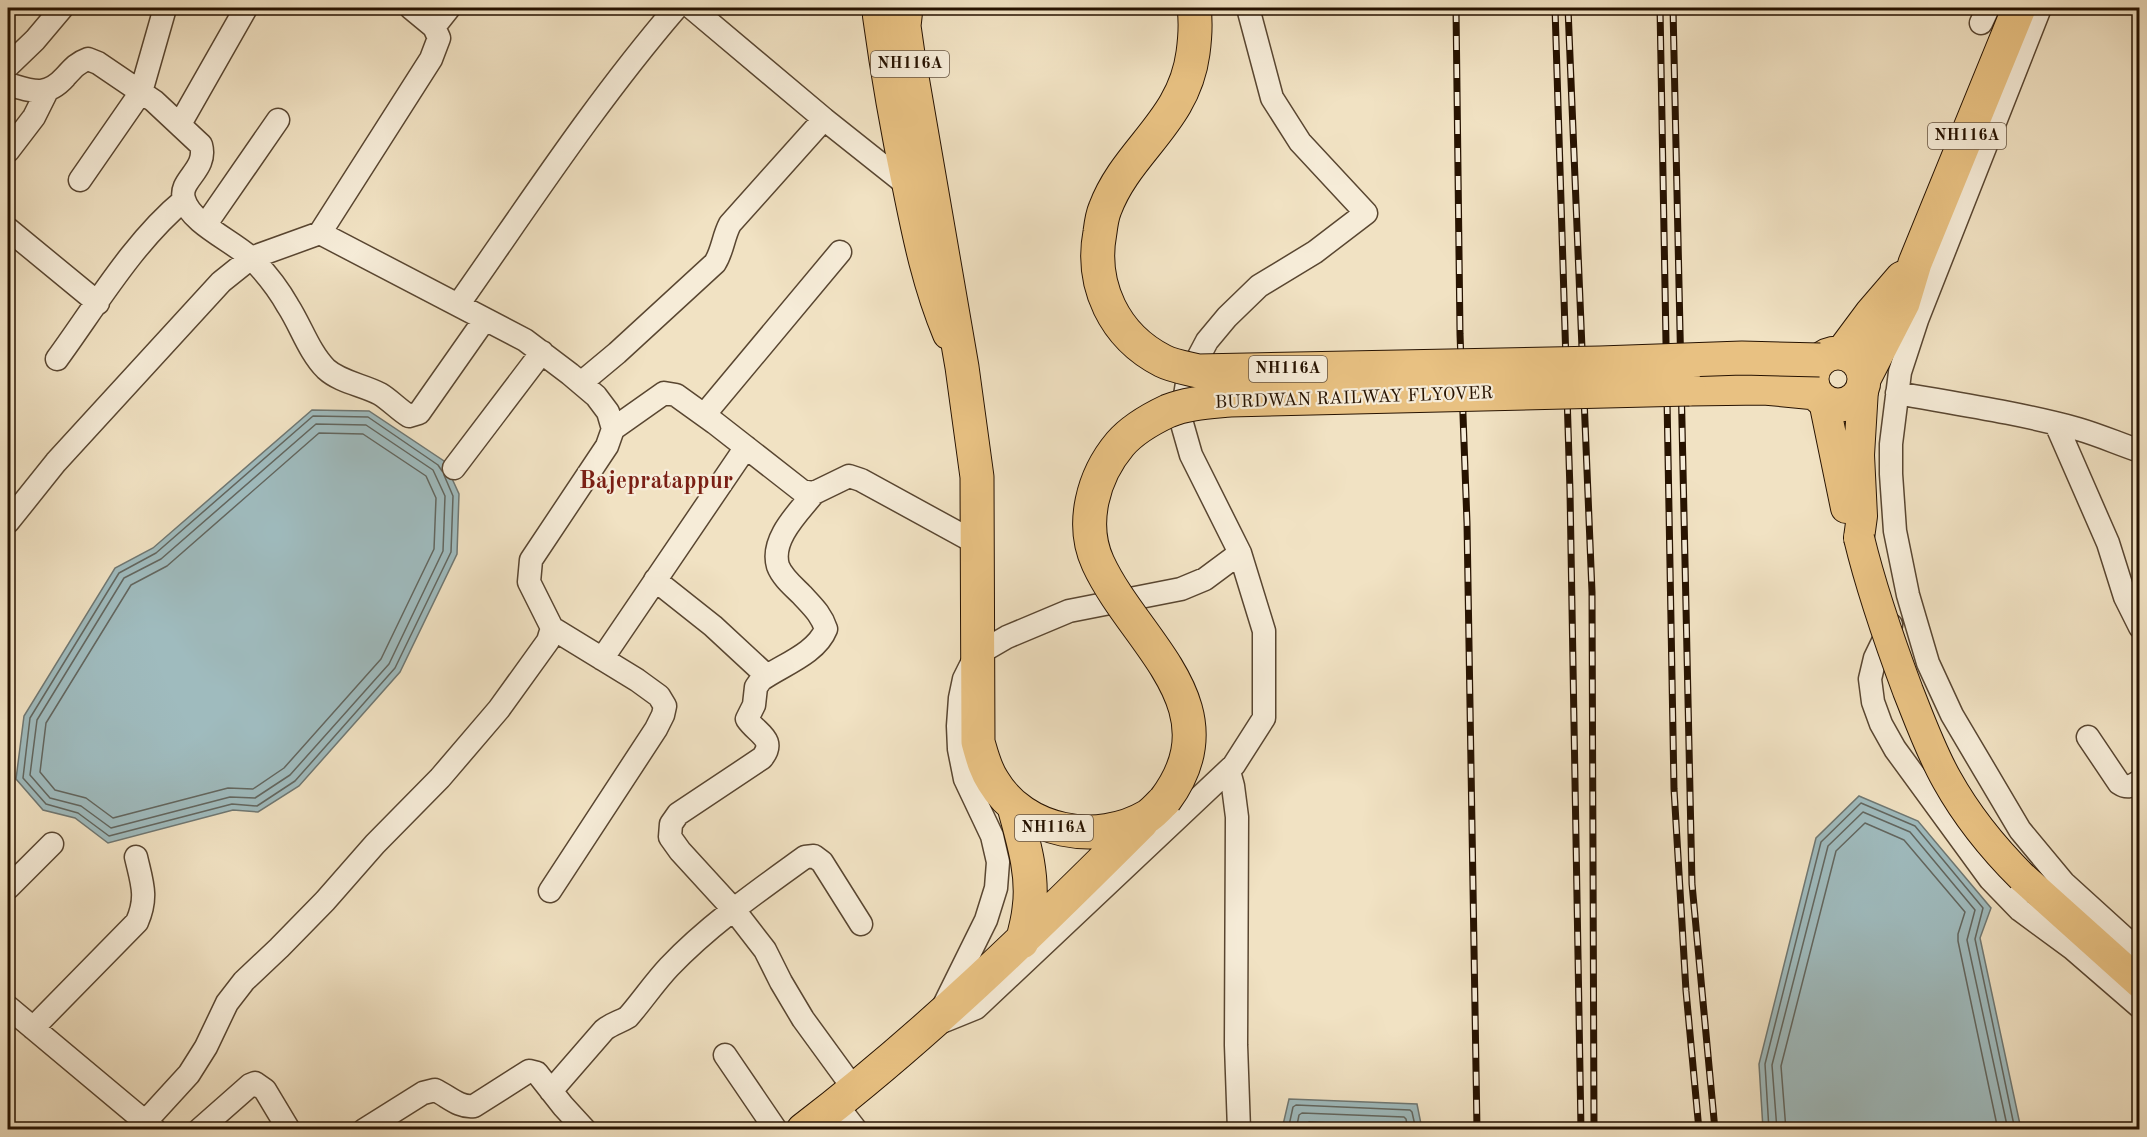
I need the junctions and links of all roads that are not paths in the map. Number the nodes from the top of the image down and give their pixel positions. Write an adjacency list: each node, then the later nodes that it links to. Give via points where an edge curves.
1 (62, 8): 14 (street)
2 (165, 8): 17 (street)
3 (246, 8): 20 (street)
4 (411, 8): 13 (street)
5 (449, 8): 13 (street)
6 (676, 8): 32 (street, via 584,125)
7 (692, 8): 18 (street)
8 (1194, 8): 35 (highway, BURDWAN RAILWAY FLYOVER / NH116A, bridge, via 1190,72 1167,119 1119,180 1104,211 1097,247 1099,282 1108,308 1124,332 1164,362 1198,371)
9 (1248, 8): 52 (street, via 1272,98 1300,142 1366,213 1315,252 1259,286 1207,341 1188,377 1181,420 1191,455)
10 (2019, 8): 30 (highway, BURDWAN RAILWAY FLYOVER / NH116A)
11 (2040, 8): 40 (street, via 1917,320)
12 (883, 10): 23 (main road, via 894,123); 37 (highway, NH116A, via 904,26)
13 (434, 27): 27 (street, via 439,38 431,58)
14 (8, 66)
15 (8, 84): 16 (street)
16 (47, 91): 17 (street, via 77,63 88,59); 21 (street, via 34,117)
17 (141, 92): 20 (street); 22 (street)
18 (824, 119): 23 (street); 38 (street, via 730,224 715,263)
19 (278, 120): 25 (street)
20 (180, 124): 24 (street, via 201,145 203,154 187,182)
21 (8, 151)
22 (80, 180)
23 (907, 185): 37 (main road, via 931,290)
24 (184, 200): 25 (street); 31 (street, via 153,230)
25 (206, 224): 29 (street)
26 (8, 229): 31 (street)
27 (320, 233): 29 (street); 32 (street)
28 (840, 252): 42 (street)
29 (251, 258): 33 (street, via 288,304 326,369 380,394 409,416 419,413); 49 (street, via 221,282 56,462)
30 (1915, 263): 35 (highway, BURDWAN RAILWAY FLYOVER / NH116A); 39 (highway, BURDWAN RAILWAY FLYOVER / NH116A, via 1903,303)
31 (98, 303): 36 (street)
32 (459, 305): 33 (street)
33 (485, 319): 34 (street)
34 (542, 352): 38 (street); 47 (street)
35 (1831, 357): 39 (highway, via 1853,358 1861,366); 41 (highway, BURDWAN RAILWAY FLYOVER / NH116A, via 1814,370 1813,381)
36 (57, 359)
37 (962, 367): 51 (highway, NH116A, via 976,477)
38 (581, 383): 44 (street, via 608,412)
39 (1864, 383): 41 (highway, BURDWAN RAILWAY FLYOVER / NH116A, via 1856,398 1846,404 1835,405); 50 (main road, BURDWAN RAILWAY FLYOVER)
40 (1897, 393): 43 (street); 54 (street, via 1891,474 1895,531)
41 (1820, 397): 50 (main road, BURDWAN RAILWAY FLYOVER, via 1846,513); 64 (highway, BURDWAN RAILWAY FLYOVER / NH116A, bridge, via 1785,389 1741,388 1230,400 1170,410 1143,424 1121,442 1106,463 1093,494 1091,538 1098,562 1114,591 1170,672 1190,723 1184,768 1175,787)
42 (704, 415): 44 (street, via 676,396 664,393); 45 (street)
43 (2056, 424): 46 (street); 55 (street, via 2108,543)
44 (613, 429): 56 (street, via 607,446 531,560 529,582)
45 (746, 447): 48 (street, via 802,491); 53 (street)
46 (2139, 451)
47 (454, 468)
48 (814, 493): 51 (street, via 849,476); 59 (street, via 784,533 777,549 778,567 821,616 826,629 813,648)
49 (8, 522)
50 (1859, 538): 73 (main road, BURDWAN RAILWAY FLYOVER, bridge, via 1889,642 1946,778 1993,848)
51 (978, 544): 57 (highway, NH116A)
52 (1240, 553): 57 (street, via 1205,579 1181,589 1069,611 1007,637); 61 (street, via 1264,631 1264,718)
53 (655, 580): 58 (street); 59 (street, via 713,626)
54 (1908, 595): 72 (street, via 1928,663 1952,715 2020,830 2064,883); 75 (street, via 1875,658 1870,679 1881,724 1990,879 2020,909)
55 (2139, 627)
56 (552, 628): 58 (street); 81 (street, via 548,641 499,710 440,778 244,981 227,1003 189,1074)
57 (976, 656): 63 (highway, NH116A, via 978,742 993,781); 76 (street, via 964,678 960,698 959,749 965,779 992,836 998,862 996,888 986,920)
58 (602, 659): 68 (street, via 659,696 665,706 663,716)
59 (766, 676): 69 (street, via 756,687 754,705 747,718 767,741 767,751 678,814 671,824 670,837 680,851)
60 (2088, 737): 62 (street, via 2119,783 2130,787)
61 (1229, 771): 76 (street, via 976,1008); 89 (street, via 1237,817)
62 (2139, 781)
63 (1014, 807): 64 (highway, NH116A, via 1038,822 1076,832 1099,832 1117,828); 71 (highway, NH116A, via 1030,885 1030,908)
64 (1157, 807): 71 (highway, NH116A)
65 (52, 844): 67 (street)
66 (136, 858): 77 (street, via 144,890 143,909 137,922)
67 (8, 888)
68 (550, 891)
69 (734, 910): 70 (street, via 805,857 814,856 822,862); 79 (street, via 669,968 628,1017 604,1030); 80 (street, via 765,950)
70 (861, 924)
71 (1022, 942): 76 (highway, NH116A)
72 (2139, 952)
73 (2139, 983)
74 (8, 1007): 77 (street)
75 (2139, 1007)
76 (934, 1022): 80 (highway, NH116A)
77 (33, 1028): 81 (street)
78 (725, 1056): 86 (street)
79 (551, 1091): 84 (street, via 537,1073 529,1071 474,1106 457,1103 435,1090 423,1092); 85 (street)
80 (845, 1096): 87 (highway, NH116A); 88 (street)
81 (151, 1125)
82 (199, 1130): 83 (street, via 255,1083 265,1090)
83 (289, 1130)
84 (364, 1130)
85 (585, 1130)
86 (776, 1130)
87 (803, 1130)
88 (856, 1130)
89 (1239, 1130)

